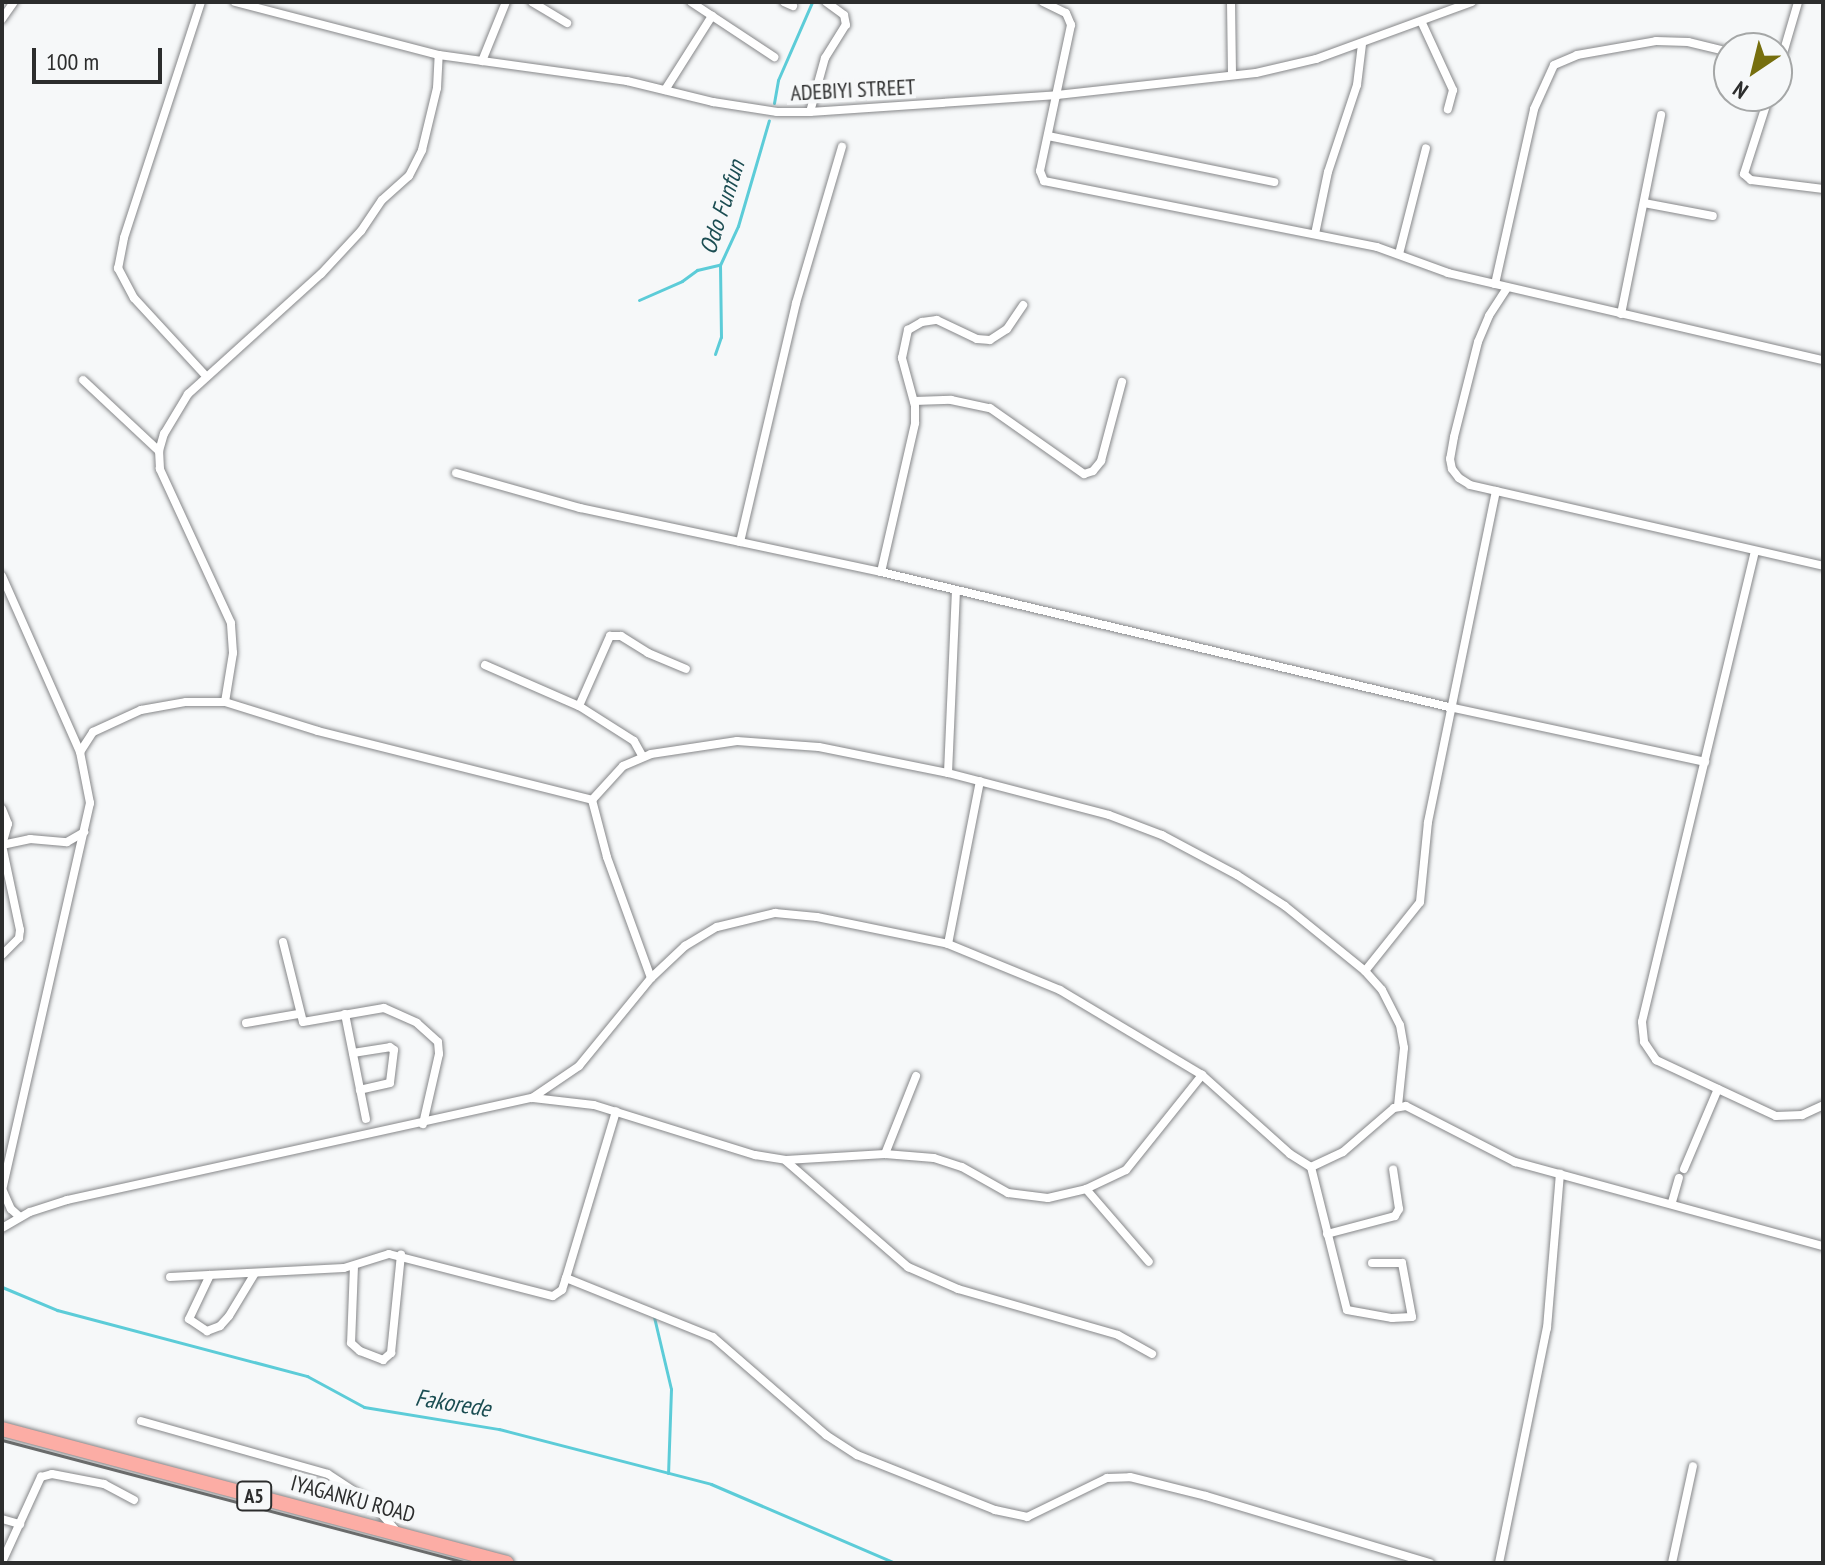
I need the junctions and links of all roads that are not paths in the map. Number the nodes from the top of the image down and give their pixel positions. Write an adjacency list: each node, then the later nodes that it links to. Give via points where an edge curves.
1 (14, 2): 16 (street)
2 (201, 2): 46 (street, via 118,268 134,298)
3 (235, 2): 22 (street, ADEBIYI STREET)
4 (506, 2): 24 (street)
5 (532, 2): 17 (street)
6 (691, 2): 15 (street)
7 (784, 2): 14 (street)
8 (826, 2): 29 (street, via 844,15 846,25 823,63)
9 (1043, 2): 13 (street)
10 (1231, 2): 25 (street)
11 (1471, 2): 18 (street, ADEBIYI STREET)
12 (1798, 2): 19 (street)
13 (1061, 5): 27 (street, via 1071,25)
14 (793, 6)
15 (712, 16): 23 (street); 26 (street)
16 (2, 19)
17 (567, 23)
18 (1422, 23): 20 (street, ADEBIYI STREET); 28 (street, via 1453,90)
19 (1789, 32)
20 (1362, 44): 25 (street, ADEBIYI STREET, via 1292,65); 39 (street, via 1357,85 1328,172)
21 (1713, 48): 41 (street, via 1656,41 1577,55 1554,65 1534,109)
22 (439, 55): 24 (street, ADEBIYI STREET); 46 (street, via 422,150 409,176 382,200 321,274)
23 (774, 57)
24 (482, 61): 26 (street, ADEBIYI STREET)
25 (1232, 75): 27 (street, ADEBIYI STREET)
26 (665, 90): 29 (street, ADEBIYI STREET, via 736,106)
27 (1057, 95): 29 (street, ADEBIYI STREET); 32 (street)
28 (1448, 109)
29 (810, 112)
30 (1764, 112): 36 (street, via 1744,174 1751,180)
31 (1661, 115): 37 (street)
32 (1048, 136): 35 (street); 39 (street, via 1040,171 1048,183)
33 (842, 147): 53 (street, via 796,303)
34 (1426, 148): 40 (street)
35 (1274, 182)
36 (1823, 189)
37 (1644, 203): 38 (street); 44 (street)
38 (1713, 216)
39 (1315, 234): 40 (street)
40 (1399, 254): 41 (street)
41 (1495, 284): 42 (street)
42 (1507, 288): 44 (street); 52 (street, via 1478,342 1450,459 1459,478)
43 (1023, 305): 49 (street, via 1007,329 990,340 937,320 908,330 902,358)
44 (1621, 314): 45 (street)
45 (1823, 360)
46 (206, 376): 50 (street, via 180,406)
47 (83, 380): 50 (street)
48 (1122, 382): 49 (street, via 1101,461 1084,474 990,408 951,400)
49 (914, 401): 56 (street, via 915,423)
50 (159, 451): 61 (street, via 168,489 231,623 233,653)
51 (456, 473): 53 (street, via 556,502)
52 (1496, 491): 54 (street); 63 (street)
53 (740, 542): 56 (street)
54 (1755, 551): 55 (street); 66 (street)
55 (1823, 566)
56 (881, 572): 58 (street)
57 (2, 576): 64 (street)
58 (956, 591): 63 (street); 67 (street)
59 (485, 665): 62 (street)
60 (686, 669): 62 (street, via 621,636 610,636)
61 (225, 702): 64 (street, via 141,710 93,732); 69 (street, via 318,731)
62 (579, 706): 65 (street, via 634,741)
63 (1449, 707): 66 (street); 78 (street, via 1425,839 1420,902)
64 (80, 752): 71 (street, via 90,803)
65 (643, 757): 67 (street, via 705,744 770,741); 69 (street, via 623,766)
66 (1705, 762): 86 (street, via 1642,1022 1649,1054)
67 (948, 773): 68 (street)
68 (980, 781): 76 (street); 78 (street, via 1109,815 1202,854 1285,906)
69 (592, 800): 79 (street)
70 (2, 809): 73 (street, via 8,824)
71 (84, 832): 72 (street); 74 (street)
72 (59, 841): 74 (street); 77 (street, via 30,839 2,845 20,930)
73 (2, 845)
74 (77, 860): 94 (street)
75 (283, 942): 80 (street)
76 (948, 944): 79 (street, via 817,917 761,915 699,936); 84 (street, via 1071,996)
77 (2, 955)
78 (1365, 971): 90 (street, via 1400,1025 1404,1062)
79 (651, 978): 88 (street, via 579,1066)
80 (298, 1014): 81 (street, via 306,1024); 82 (street)
81 (345, 1014): 83 (street); 93 (street, via 384,1008 417,1023 438,1042)
82 (246, 1023)
83 (353, 1053): 87 (street); 87 (street, via 394,1050 390,1083)
84 (1202, 1075): 97 (street); 103 (street, via 1133,1164)
85 (916, 1076): 95 (street)
86 (1718, 1089): 89 (street, via 1776,1116 1802,1115); 99 (street)
87 (360, 1090): 92 (street)
88 (532, 1098): 91 (street, via 572,1100); 93 (street)
89 (1823, 1105)
90 (1398, 1106): 97 (street, via 1343,1152); 100 (street, via 1414,1108 1515,1162)
91 (616, 1111): 96 (street); 116 (street)
92 (366, 1119)
93 (423, 1124): 105 (street, via 67,1200)
94 (7, 1144): 102 (street)
95 (885, 1154): 96 (street); 103 (street, via 949,1162 1019,1196 1048,1198)
96 (786, 1160): 117 (street, via 908,1267 958,1289 1118,1335)
97 (1311, 1167): 107 (street)
98 (1393, 1169): 107 (street, via 1399,1209 1395,1216)
99 (1684, 1169)
100 (1560, 1174): 104 (street); 128 (street, via 1547,1328)
101 (1679, 1178): 104 (street)
102 (2, 1189): 105 (street)
103 (1086, 1189): 110 (street)
104 (1672, 1202): 108 (street)
105 (20, 1217): 106 (street)
106 (2, 1228)
107 (1327, 1234): 111 (street, via 1347,1310 1412,1317 1402,1263)
108 (1823, 1246)
109 (401, 1255): 112 (street, via 373,1256); 112 (street, via 391,1353 383,1360 351,1343); 116 (street, via 541,1295 558,1294)
110 (1149, 1262)
111 (1372, 1263)
112 (354, 1266): 113 (street)
113 (255, 1273): 114 (street); 114 (street, via 229,1316 207,1331 189,1319)
114 (210, 1275): 115 (street)
115 (170, 1277)
116 (566, 1278): 127 (street, via 706,1333 857,1455 995,1510 1027,1517 1107,1478 1130,1477)
117 (1152, 1354)
118 (141, 1421): 124 (street, via 328,1474 372,1503)
119 (2, 1429): 124 (highway, IYAGANKU ROAD / A5)
120 (1693, 1466): 129 (street)
121 (134, 1500): 123 (street, via 104,1484 52,1474 38,1480)
122 (2, 1519): 123 (street)
123 (20, 1524): 125 (street)
124 (397, 1533): 126 (highway, IYAGANKU ROAD / A5)
125 (2, 1562)
126 (507, 1563)
127 (1430, 1563)
128 (1499, 1563)
129 (1672, 1563)

